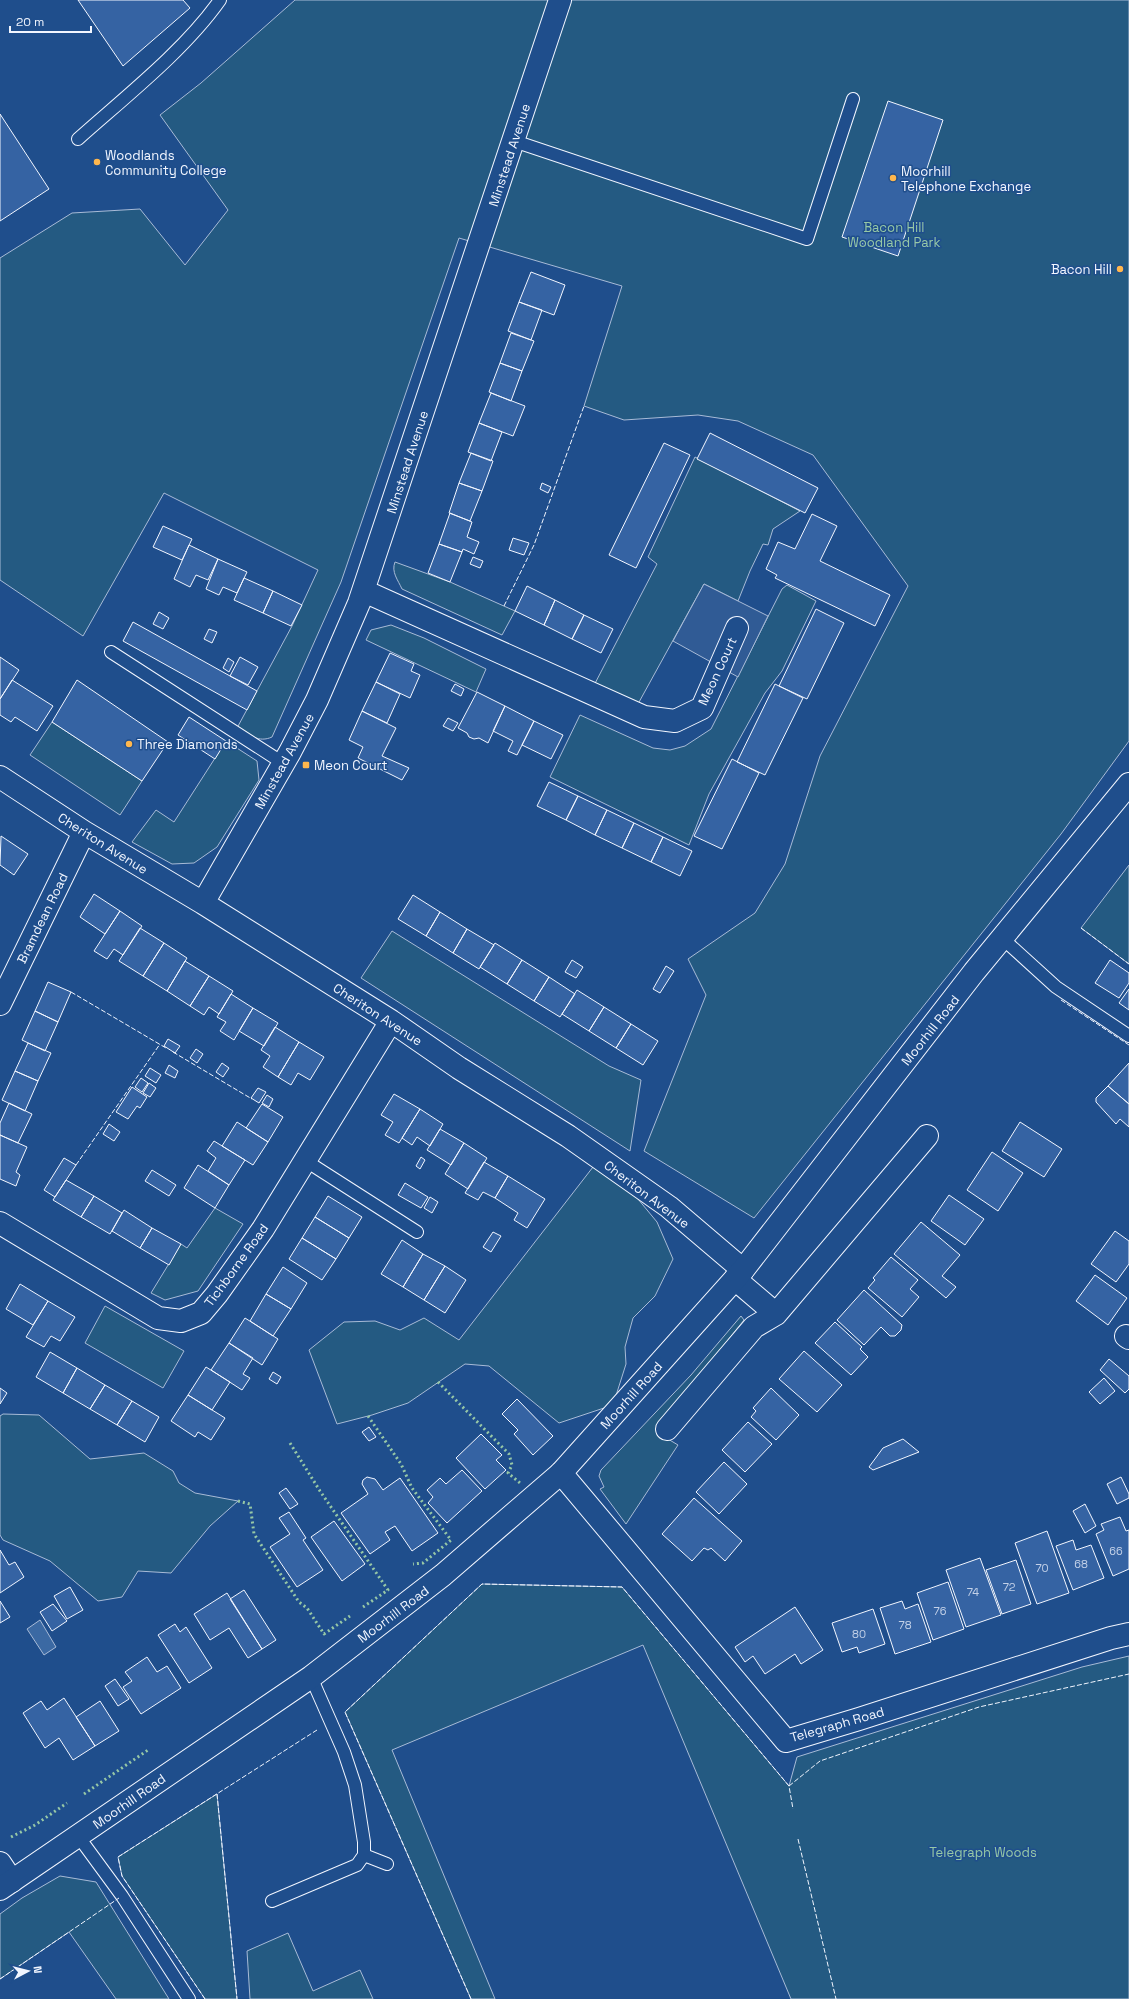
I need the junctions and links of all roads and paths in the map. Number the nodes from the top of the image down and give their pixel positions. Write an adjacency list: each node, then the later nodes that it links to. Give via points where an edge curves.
1 (220, 0): 4 (lane, via 207,18 179,47)
2 (560, 0): 5 (street, Minstead Avenue)
3 (853, 99): 5 (lane, via 807,239)
4 (78, 139)
5 (514, 141): 6 (street, Minstead Avenue)
6 (364, 591): 7 (street, Meon Court, via 644,717 675,721 702,708); 9 (street, Minstead Avenue, via 317,700)
7 (737, 628)
8 (111, 652): 9 (lane)
9 (283, 763): 13 (street, Minstead Avenue)
10 (0, 777): 12 (street, Cheriton Avenue)
11 (1129, 784): 14 (street, Moorhill Road)
12 (84, 832): 13 (street, Cheriton Avenue); 15 (street, Bramdean Road)
13 (202, 903): 16 (street, Cheriton Avenue)
14 (1002, 938): 17 (lane, via 1056,987); 22 (street, Moorhill Road)
15 (0, 1004)
16 (391, 1020): 19 (street, Tichborne Road); 22 (street, Cheriton Avenue, via 459,1068 568,1136 662,1203)
17 (1129, 1036)
18 (927, 1136): 23 (street)
19 (306, 1161): 20 (street, Tichborne Road, via 263,1229 217,1294 201,1313 181,1321 158,1318); 21 (lane)
20 (0, 1223)
21 (417, 1232)
22 (739, 1275): 23 (street); 25 (street, Moorhill Road)
23 (776, 1314): 24 (street, via 754,1327)
24 (667, 1429)
25 (561, 1473): 26 (street, Telegraph Road, via 786,1741); 27 (street, Moorhill Road, via 443,1575)
26 (1129, 1634)
27 (311, 1677): 28 (street, Moorhill Road); 29 (lane, via 344,1752 355,1785)
28 (78, 1836): 32 (street, Moorhill Road); 34 (lane, via 122,1896)
29 (364, 1855): 31 (lane); 33 (lane, via 357,1865)
30 (0, 1863): 32 (street)
31 (387, 1864)
32 (6, 1885)
33 (272, 1901)
34 (189, 1999)

